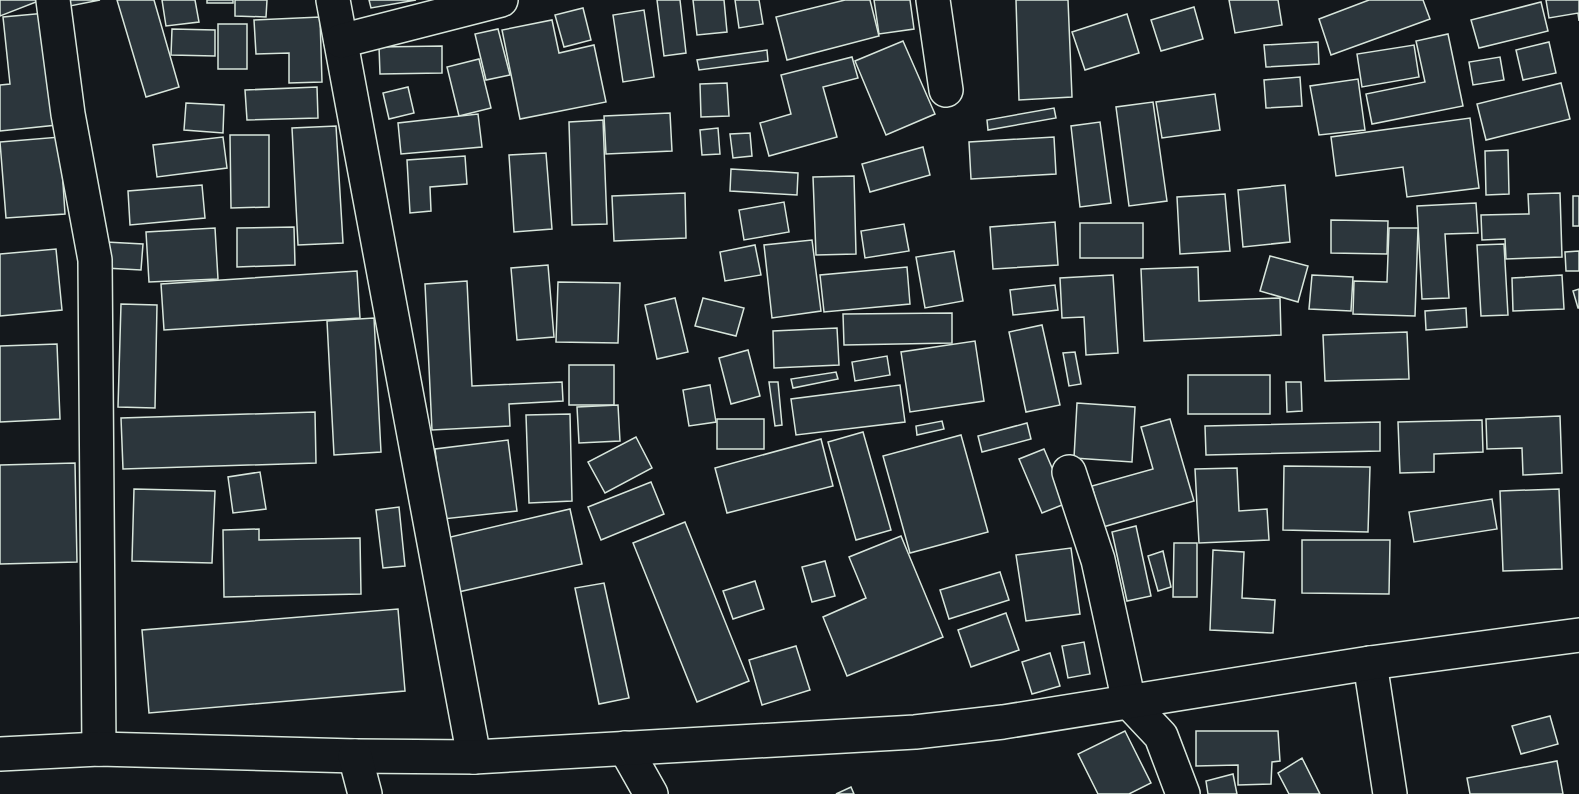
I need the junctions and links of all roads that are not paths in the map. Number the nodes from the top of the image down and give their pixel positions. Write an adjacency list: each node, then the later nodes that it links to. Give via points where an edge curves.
1 (53, 0): 12 (street, via 68,114 95,260)
2 (333, 0): 5 (street)
3 (501, 0): 5 (street)
4 (933, 0): 6 (street)
5 (341, 41): 15 (street)
6 (946, 90)
7 (1069, 472): 10 (street, via 1098,560)
8 (1579, 635): 9 (street)
9 (1370, 663): 10 (street); 19 (street)
10 (1129, 702): 11 (street, via 915,732); 18 (street, via 1161,736)
11 (625, 748): 15 (street); 17 (street)
12 (99, 749): 13 (street); 14 (street)
13 (0, 754)
14 (355, 756): 15 (street); 16 (street)
15 (474, 757)
16 (365, 794)
17 (651, 794)
18 (1183, 794)
19 (1390, 794)

